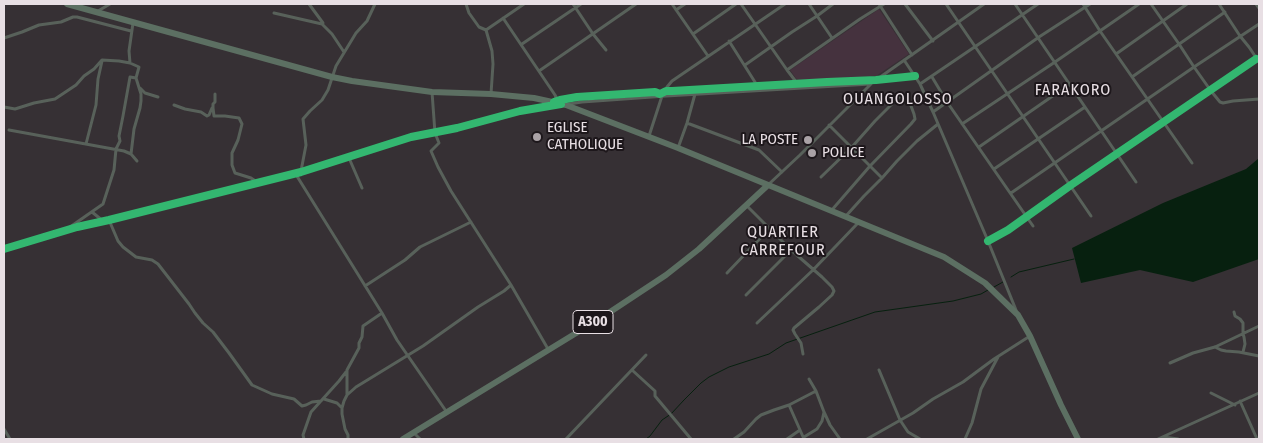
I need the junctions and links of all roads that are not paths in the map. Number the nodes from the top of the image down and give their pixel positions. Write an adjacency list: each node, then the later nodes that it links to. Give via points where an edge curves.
1 (67, 4): 32 (highway)
2 (110, 4): 32 (street)
3 (309, 4): 43 (street)
4 (375, 4): 60 (street, via 367,21)
5 (466, 4): 44 (street, via 479,27)
6 (524, 4): 37 (street)
7 (581, 4): 29 (street)
8 (636, 4): 47 (street)
9 (672, 4): 31 (street)
10 (685, 4): 31 (street)
11 (736, 4): 48 (street)
12 (741, 4): 41 (street)
13 (785, 4): 41 (street)
14 (809, 4): 36 (street)
15 (833, 4): 36 (street)
16 (881, 4): 52 (street); 62 (street)
17 (905, 4): 54 (street)
18 (946, 4): 40 (street)
19 (984, 4): 40 (street)
20 (1015, 4): 35 (street)
21 (1038, 4): 35 (street)
22 (1090, 4): 28 (street)
23 (1139, 4): 46 (street)
24 (1151, 4): 38 (street)
25 (1187, 4): 38 (street)
26 (1219, 4): 33 (street)
27 (1256, 4): 30 (street)
28 (1084, 5): 46 (street); 50 (street)
29 (574, 6): 47 (street); 55 (street)
30 (1259, 8)
31 (676, 10): 48 (street)
32 (96, 12): 39 (highway)
33 (1225, 12): 49 (street); 56 (street)
34 (274, 13): 43 (street)
35 (1023, 14): 50 (street); 57 (street)
36 (817, 16): 52 (street); 58 (street)
37 (503, 18): 44 (street); 55 (street)
38 (1163, 20): 56 (street); 61 (street)
39 (133, 22): 45 (street); 75 (highway)
40 (958, 22): 54 (street); 57 (street)
41 (755, 24): 53 (street); 58 (street)
42 (1259, 24): 49 (street)
43 (325, 25): 60 (street)
44 (486, 30): 91 (street, via 493,59)
45 (131, 31): 51 (street, via 73,17); 67 (street)
46 (1100, 31): 61 (street); 68 (street)
47 (593, 34): 59 (street); 73 (street)
48 (693, 34): 63 (street)
49 (1240, 36): 66 (street); 70 (street)
50 (1038, 37): 68 (street); 72 (street)
51 (4, 38)
52 (832, 38): 71 (street)
53 (729, 41): 63 (street); 69 (street)
54 (932, 41): 62 (street)
55 (522, 44): 73 (street)
56 (1179, 44): 70 (street); 77 (street)
57 (976, 46): 72 (street); 76 (street)
58 (772, 47): 69 (street); 71 (street)
59 (606, 50)
60 (344, 52): 75 (street)
61 (1116, 54): 77 (street)
62 (912, 55): 65 (street)
63 (708, 56): 92 (street, via 672,81)
64 (102, 60): 67 (street); 101 (street, via 76,85 55,99 15,109); 116 (street, via 96,105)
65 (904, 60): 74 (street); 79 (street)
66 (1258, 61): 87 (street)
67 (130, 62): 78 (street, via 139,67)
68 (1055, 62): 84 (street); 89 (street)
69 (745, 66): 85 (street)
70 (1194, 67): 87 (street); 95 (street)
71 (787, 70): 81 (street)
72 (992, 70): 89 (street); 98 (street)
73 (539, 71): 97 (street, via 556,97)
74 (915, 76): 79 (street); 83 (street)
75 (332, 77): 88 (highway); 129 (street, via 322,100 303,119 306,145)
76 (932, 77): 83 (street); 98 (street)
77 (1132, 77): 95 (street)
78 (136, 78): 80 (street); 120 (street, via 130,77)
79 (876, 80): 81 (street); 82 (street)
80 (137, 83): 94 (street, via 145,93); 121 (street, via 141,101)
81 (798, 84): 85 (street)
82 (871, 84): 86 (street); 110 (street)
83 (920, 84): 104 (street)
84 (1070, 84): 102 (street); 105 (street)
85 (758, 85): 86 (street); 92 (street)
86 (760, 90): 93 (street)
87 (1211, 91): 96 (street, via 1223,103); 106 (street)
88 (432, 92): 91 (highway); 113 (street)
89 (1008, 93): 105 (street); 109 (street)
90 (215, 94): 103 (street)
91 (491, 94): 97 (highway)
92 (665, 94): 93 (street); 97 (street, via 577,97); 100 (street); 114 (street)
93 (695, 94): 107 (street)
94 (158, 97)
95 (1148, 98): 106 (street); 112 (street)
96 (1259, 98)
97 (554, 102): 100 (highway)
98 (947, 102): 104 (street); 109 (street)
99 (174, 105): 103 (street, via 207,116)
100 (564, 105): 113 (street, via 520,111); 114 (highway)
101 (4, 107)
102 (1085, 107): 112 (street); 115 (street)
103 (213, 108): 134 (street, via 214,116 239,118 242,124 232,153 232,165 235,173)
104 (933, 112): 108 (street)
105 (1024, 116): 115 (street); 118 (street)
106 (1164, 122): 122 (street); 126 (street)
107 (687, 123): 119 (street); 130 (street, via 759,150)
108 (938, 124): 133 (street); 153 (street)
109 (962, 124): 118 (street)
110 (829, 125): 117 (street); 130 (street)
111 (9, 130): 116 (street)
112 (1102, 131): 122 (street); 125 (street)
113 (435, 133): 123 (street, via 405,139); 148 (street, via 439,143 431,152)
114 (648, 137): 119 (highway)
115 (1039, 138): 125 (street); 128 (street)
116 (86, 144): 120 (street)
117 (852, 147): 127 (street); 127 (street, via 900,97 905,97 915,119); 132 (street)
118 (979, 147): 128 (street)
119 (678, 148): 136 (highway)
120 (116, 149): 121 (street); 142 (street, via 114,170 104,202)
121 (131, 154): 124 (street)
122 (1117, 154): 135 (street); 137 (street)
123 (349, 158): 129 (street); 138 (street)
124 (138, 161)
125 (1056, 163): 137 (street); 139 (street)
126 (1192, 163)
127 (870, 166): 133 (street); 141 (street)
128 (994, 169): 139 (street)
129 (301, 172): 131 (street)
130 (782, 172): 136 (street)
131 (295, 173): 134 (street); 159 (street)
132 (821, 177)
133 (882, 178): 144 (street)
134 (258, 182): 146 (street)
135 (1136, 182)
136 (768, 185): 140 (highway, A300); 141 (highway)
137 (1071, 185): 143 (street); 145 (street)
138 (362, 188)
139 (1011, 194): 145 (street)
140 (746, 206): 152 (street); 169 (highway, A300, via 666,275)
141 (830, 211): 144 (highway)
142 (92, 212): 147 (street); 151 (street)
143 (1091, 216)
144 (845, 217): 149 (highway)
145 (1026, 217): 150 (street); 153 (street)
146 (109, 220): 147 (street); 185 (street, via 123,247 136,257 158,264 252,385 294,399 302,406)
147 (102, 221): 151 (street)
148 (471, 222): 158 (street); 159 (street, via 420,248)
149 (858, 222): 156 (street); 163 (highway, via 957,265 985,283)
150 (1033, 226)
151 (67, 229): 154 (street)
152 (769, 229): 155 (street); 157 (street)
153 (988, 241): 163 (street)
154 (4, 249)
155 (791, 250): 156 (street); 160 (street)
156 (814, 270): 164 (street); 171 (street, via 834,290 793,330)
157 (726, 273)
158 (511, 285): 169 (street); 173 (street)
159 (365, 286): 162 (street)
160 (746, 295)
161 (1234, 312): 166 (street, via 1242,323)
162 (382, 313): 173 (street); 177 (street, via 363,326 359,348)
163 (1018, 315): 167 (highway)
164 (758, 323)
165 (1259, 326): 166 (street)
166 (1242, 334): 168 (street); 170 (street)
167 (1030, 336): 175 (street); 211 (highway)
168 (1214, 347): 170 (street); 176 (street)
169 (548, 349): 190 (highway, A300)
170 (1243, 352): 174 (street)
171 (803, 354)
172 (646, 355): 178 (street)
173 (408, 356): 184 (street); 190 (street)
174 (1259, 356)
175 (998, 358): 192 (street); 210 (street, via 981,389)
176 (1170, 363)
177 (347, 370): 184 (street); 185 (street)
178 (632, 370): 203 (street); 204 (street, via 655,391 655,396)
179 (879, 370): 192 (street)
180 (809, 379): 181 (street)
181 (816, 390): 187 (street); 191 (street)
182 (1212, 393): 188 (street)
183 (1259, 393): 186 (street)
184 (347, 395): 189 (street)
185 (322, 400): 189 (street, via 337,403); 199 (street, via 310,415)
186 (1240, 401): 188 (street); 214 (street)
187 (789, 405): 194 (street); 205 (street, via 756,419)
188 (1235, 405): 196 (street)
189 (342, 408): 200 (street)
190 (447, 412): 195 (highway, A300)
191 (824, 412): 197 (street, via 817,429); 207 (street)
192 (900, 420): 208 (street); 209 (street, via 908,432)
193 (4, 429): 198 (street)
194 (800, 430): 197 (street); 206 (street)
195 (414, 433): 201 (highway, A300); 202 (street)
196 (1164, 437): 212 (street); 213 (street)
197 (804, 438)
198 (10, 439)
199 (304, 439)
200 (348, 439)
201 (403, 439)
202 (420, 439)
203 (566, 439)
204 (691, 439)
205 (734, 439)
206 (786, 439)
207 (840, 439)
208 (866, 439)
209 (920, 439)
210 (965, 439)
211 (1078, 439)
212 (1158, 439)
213 (1178, 439)
214 (1256, 439)

